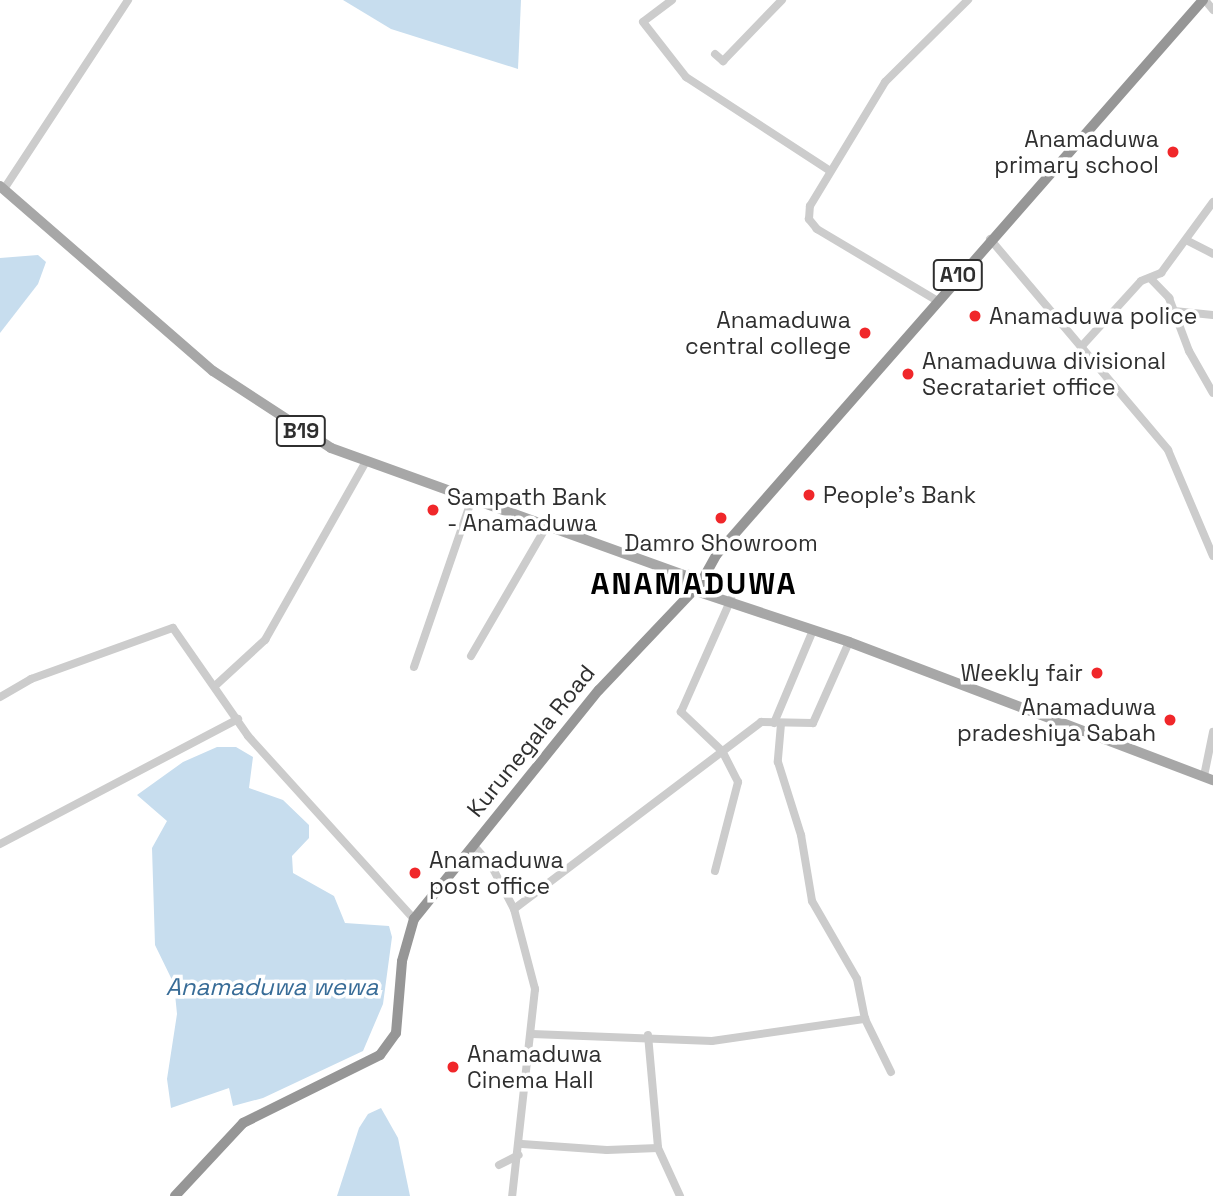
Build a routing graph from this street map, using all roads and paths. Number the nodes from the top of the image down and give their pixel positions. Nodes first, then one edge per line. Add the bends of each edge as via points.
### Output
1 (128, 0) edge
2 (672, 0) edge
3 (782, 0) edge
4 (968, 0) edge
5 (1204, 0) edge
6 (1213, 10) edge
7 (715, 54) dead end
8 (830, 171) junction
9 (2, 187) edge
10 (1213, 202) edge
11 (990, 239) junction
12 (1186, 240) junction
13 (1213, 254) edge
14 (1150, 278) junction
15 (936, 300) junction
16 (1174, 311) junction
17 (1213, 316) edge
18 (1080, 347) junction
19 (1213, 393) edge
20 (365, 463) junction
21 (471, 501) junction
22 (546, 527) junction
23 (1213, 556) edge
24 (691, 583) junction
25 (731, 599) junction
26 (813, 630) junction
27 (849, 642) junction
28 (471, 656) dead end
29 (414, 667) dead end
30 (216, 685) junction
31 (0, 697) edge
32 (238, 719) junction
33 (777, 723) junction
34 (1213, 732) edge
35 (722, 751) junction
36 (1208, 778) edge
37 (0, 844) edge
38 (473, 845) junction
39 (715, 871) dead end
40 (514, 909) junction
41 (414, 919) junction
42 (866, 1019) junction
43 (532, 1034) junction
44 (648, 1035) junction
45 (891, 1072) dead end
46 (522, 1144) junction
47 (658, 1148) junction
48 (519, 1155) junction
49 (499, 1165) dead end
50 (175, 1196) edge
51 (512, 1196) edge
52 (680, 1196) edge

1 - 9 street
2 - 8 street via 643,22 686,77
3 - 7 street via 723,61
4 - 8 street via 885,82
5 - 6 street
5 - 11 highway, A10
8 - 15 street via 810,206 809,219 817,229
9 - 20 main road, B19 via 213,371 284,421
10 - 12 street
11 - 15 highway, A10
11 - 18 street via 1059,314
12 - 13 street
12 - 14 street via 1161,273
14 - 16 street
14 - 18 street via 1125,295
15 - 24 highway, A10
16 - 17 street
16 - 19 street
18 - 23 street via 1168,450
20 - 21 main road, B19
20 - 30 street via 265,640
21 - 22 main road, B19
21 - 29 street
22 - 24 main road, B19
22 - 28 street
24 - 25 main road
24 - 38 highway, Kurunegala Road / A10
25 - 26 main road
25 - 35 street via 681,712
26 - 27 main road
26 - 33 street
27 - 33 street via 819,717 803,725
27 - 36 main road
30 - 31 street via 182,634 163,627 31,679
30 - 32 street
32 - 37 street
32 - 41 street
33 - 35 street via 761,722
33 - 42 street via 778,762 800,835 812,901 857,979
34 - 36 street
35 - 39 street via 738,782
35 - 40 street
38 - 40 street via 491,865
38 - 41 highway, Kurunegala Road / A10
40 - 43 street via 535,989
41 - 50 highway, Kurunegala Road / A10 via 402,961 396,1032 380,1055 243,1123
42 - 44 street via 712,1041
42 - 45 street
43 - 44 street
43 - 46 street
44 - 47 street
46 - 47 street
46 - 48 street
47 - 52 street
48 - 49 street
48 - 51 street

